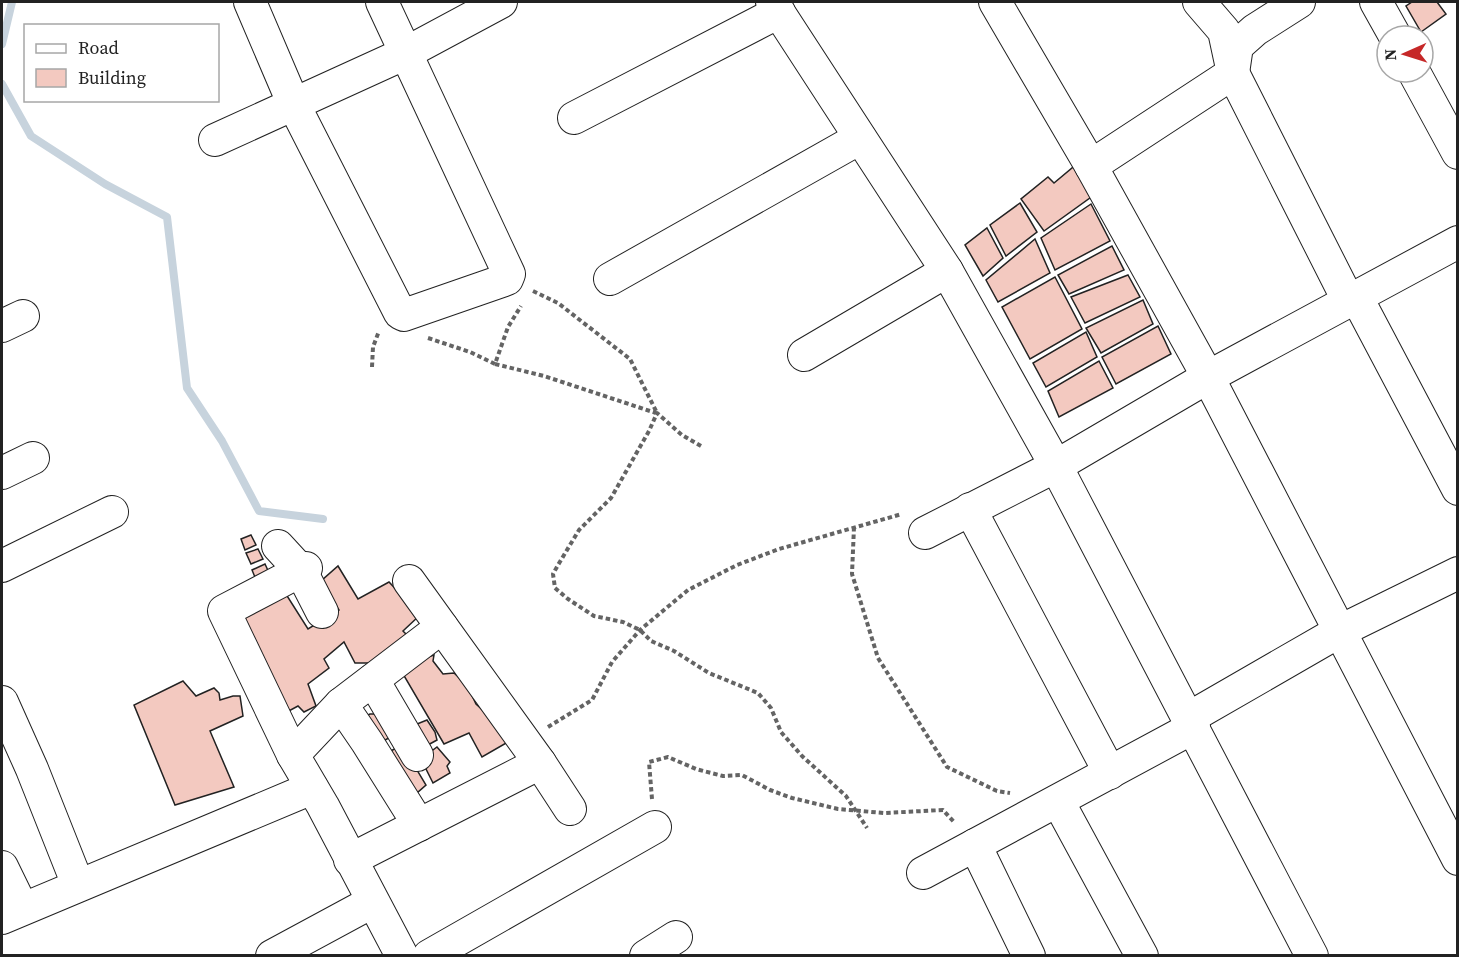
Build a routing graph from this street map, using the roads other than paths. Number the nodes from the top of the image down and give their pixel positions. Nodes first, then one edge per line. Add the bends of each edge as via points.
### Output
1 (250, 2) edge
2 (382, 2) edge
3 (501, 2) edge
4 (995, 2) edge
5 (1199, 2) edge
6 (1299, 2) edge
7 (1376, 2) edge
8 (775, 7) edge
9 (1388, 24) edge
10 (406, 53) junction
11 (1233, 73) junction
12 (1421, 84) edge
13 (294, 105) junction
14 (574, 118) dead end
15 (860, 138) junction
16 (215, 140) dead end
17 (1458, 153) edge
18 (1091, 166) junction
19 (1458, 242) edge
20 (947, 271) junction
21 (610, 279) dead end
22 (1353, 300) junction
23 (804, 355) dead end
24 (1208, 377) junction
25 (33, 458) dead end
26 (1056, 466) junction
27 (2, 473) edge
28 (1458, 489) edge
29 (970, 509) junction
30 (112, 512) dead end
31 (917, 523) road end
32 (278, 546) dead end
33 (2, 566) edge
34 (304, 570) junction
35 (1458, 573) edge
36 (409, 581) dead end
37 (322, 612) dead end
38 (442, 627) junction
39 (1340, 631) junction
40 (373, 680) junction
41 (2, 702) edge
42 (341, 704) junction
43 (1192, 723) junction
44 (532, 752) junction
45 (293, 754) junction
46 (417, 755) dead end
47 (1110, 773) junction
48 (312, 788) junction
49 (1058, 801) junction
50 (570, 809) dead end
51 (419, 825) junction
52 (655, 827) road end
53 (975, 845) junction
54 (1458, 859) edge
55 (350, 860) junction
56 (2, 867) edge
57 (923, 873) dead end
58 (78, 885) junction
59 (372, 902) junction
60 (12, 913) edge
61 (676, 937) dead end
62 (272, 956) edge
63 (402, 956) edge
64 (429, 956) edge
65 (646, 956) edge
66 (1029, 956) edge
67 (1142, 956) edge
68 (1312, 956) edge

1 - 13 street
2 - 10 street
3 - 10 street
4 - 18 street
5 - 11 street via 1224,31
6 - 11 street via 1237,46
7 - 9 street
8 - 14 street
8 - 15 street
10 - 13 street
10 - 13 street via 516,290 400,313
11 - 18 street
11 - 22 street
12 - 17 street
13 - 16 street
15 - 20 street
15 - 21 street
18 - 24 street
19 - 22 street
20 - 23 street
20 - 26 street
22 - 24 street
22 - 28 street
24 - 26 street
24 - 39 street
25 - 27 street
26 - 29 street
26 - 43 street
29 - 31 street
29 - 47 street
30 - 33 street
32 - 34 street
34 - 37 street
34 - 45 street via 224,611
35 - 39 street
36 - 38 street
38 - 40 street
38 - 44 street
39 - 43 street
39 - 54 street
40 - 42 street
40 - 46 street
41 - 58 street
42 - 45 street
42 - 51 street
43 - 47 street
43 - 68 street
44 - 50 street
44 - 51 street
45 - 48 street
47 - 49 street
48 - 55 street
48 - 58 street
49 - 53 street
49 - 67 street
51 - 55 street
52 - 64 street
53 - 57 street
53 - 66 street
55 - 59 street
56 - 60 street
58 - 60 street
59 - 62 street
59 - 63 street
61 - 65 street

